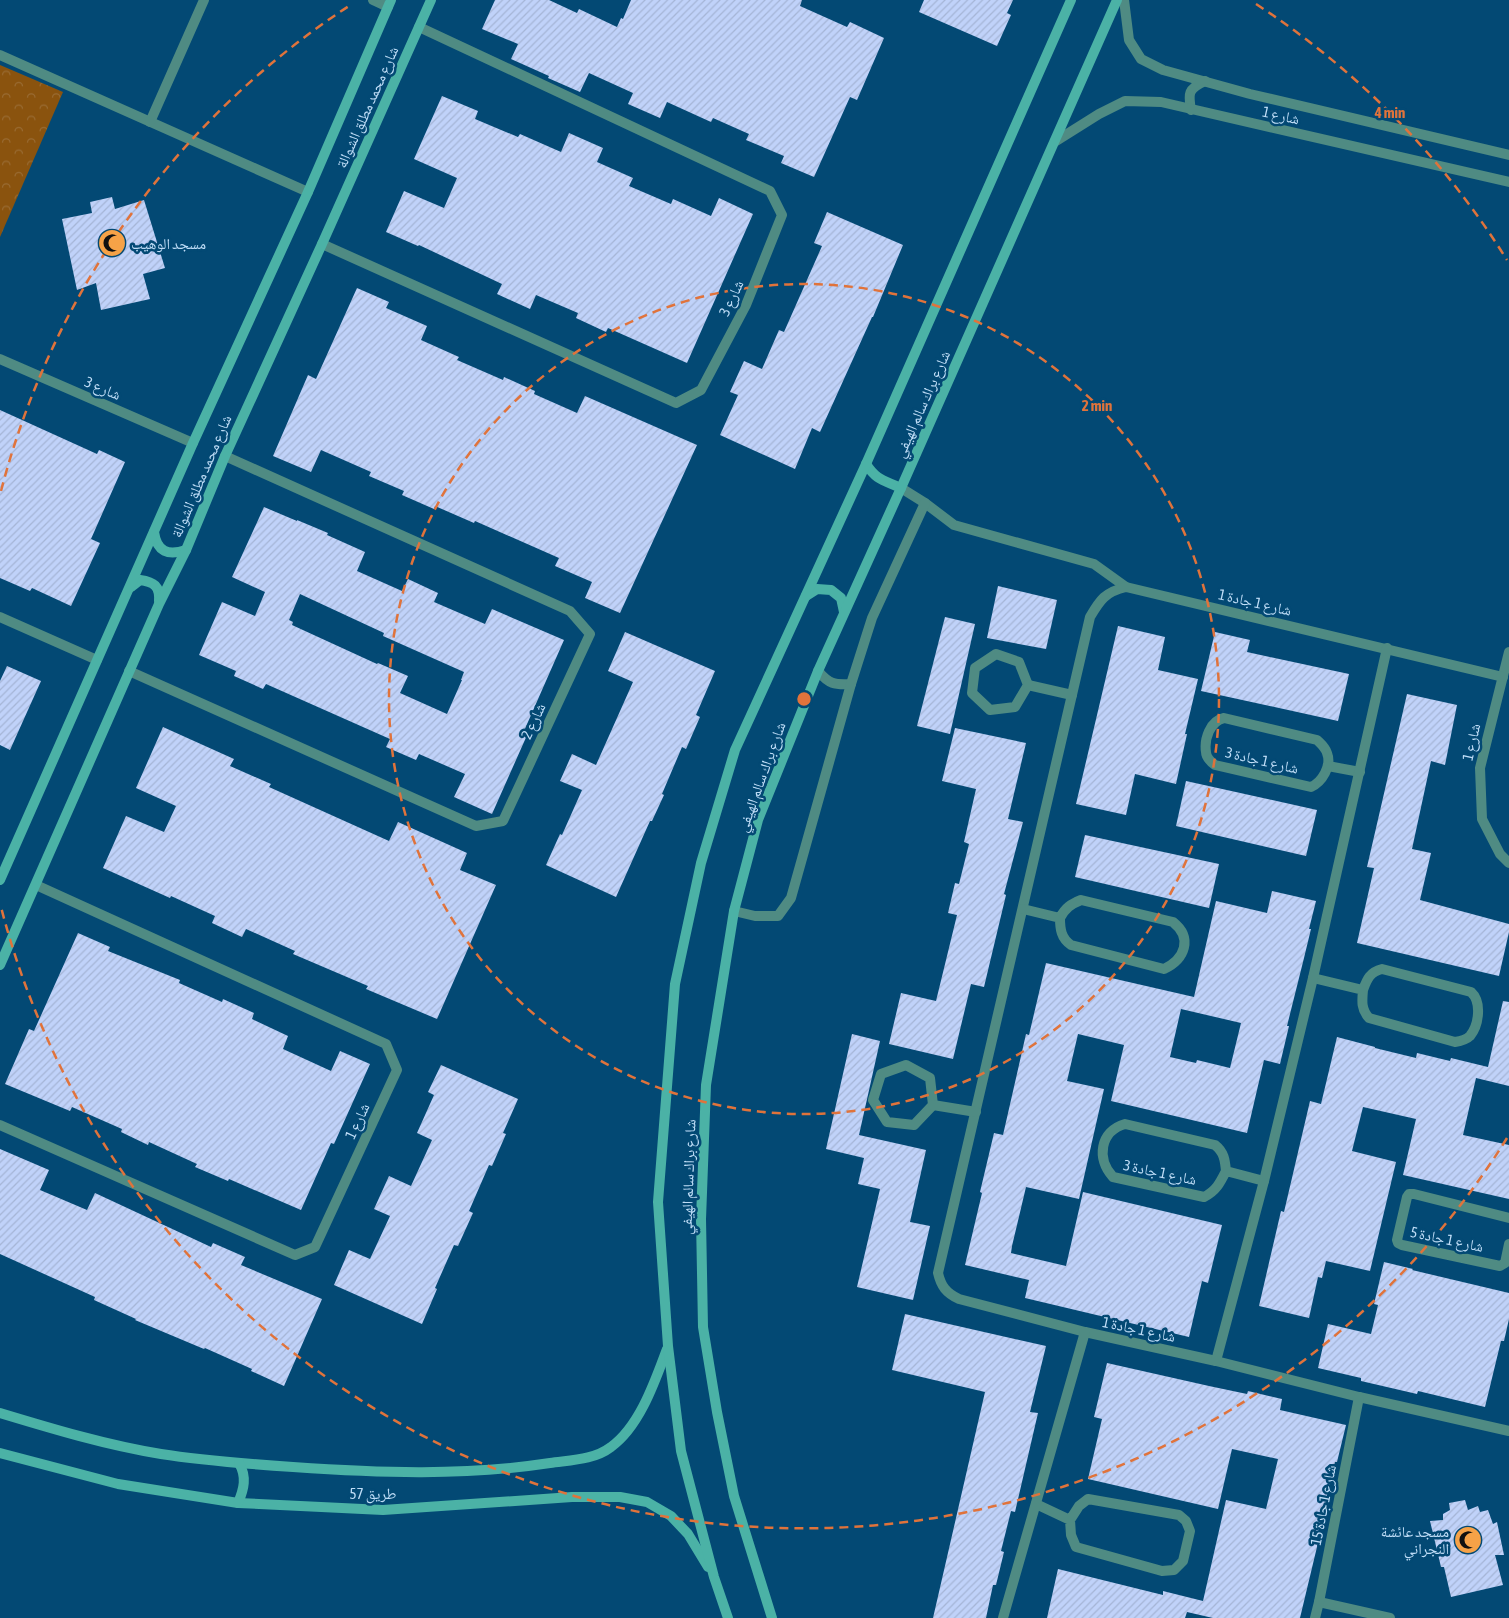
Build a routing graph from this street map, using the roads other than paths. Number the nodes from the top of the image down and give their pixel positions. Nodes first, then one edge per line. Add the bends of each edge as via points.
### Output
1 (204, 0) edge
2 (373, 0) edge
3 (430, 0) edge
4 (1071, 0) edge
5 (1117, 0) edge
6 (1124, 0) edge
7 (390, 4) edge
8 (419, 27) junction
9 (0, 55) edge
10 (1205, 81) junction
11 (1191, 110) junction
12 (150, 122) junction
13 (1056, 141) junction
14 (1509, 155) edge
15 (1509, 182) edge
16 (308, 192) junction
17 (322, 244) junction
18 (0, 359) edge
19 (193, 443) junction
20 (225, 456) junction
21 (866, 464) junction
22 (901, 488) junction
23 (925, 503) junction
24 (154, 532) junction
25 (186, 550) junction
26 (1126, 587) junction
27 (128, 591) junction
28 (806, 596) junction
29 (159, 604) junction
30 (844, 612) junction
31 (0, 617) edge
32 (1387, 648) junction
33 (1509, 652) edge
34 (97, 660) junction
35 (129, 671) junction
36 (818, 671) junction
37 (1503, 677) junction
38 (851, 684) junction
39 (1028, 686) junction
40 (1072, 695) junction
41 (1328, 766) junction
42 (1360, 772) junction
43 (1509, 863) edge
44 (1, 874) edge
45 (36, 885) junction
46 (1023, 908) junction
47 (734, 912) junction
48 (1060, 918) junction
49 (0, 965) edge
50 (1313, 978) junction
51 (1363, 990) junction
52 (933, 1105) junction
53 (976, 1112) junction
54 (0, 1125) edge
55 (1226, 1171) junction
56 (1264, 1181) junction
57 (1509, 1218) edge
58 (1509, 1244) edge
59 (1085, 1332) junction
60 (668, 1346) junction
61 (1216, 1361) junction
62 (1359, 1397) junction
63 (0, 1413) edge
64 (1509, 1432) edge
65 (0, 1453) edge
66 (239, 1463) junction
67 (238, 1503) junction
68 (1036, 1504) junction
69 (1070, 1520) junction
70 (714, 1577) junction
71 (1319, 1602) junction
72 (728, 1618) edge
73 (772, 1618) edge
74 (1003, 1618) edge
75 (1315, 1618) edge
76 (1390, 1618) edge

1 - 12 street
2 - 7 street
3 - 8 street, شارع محمد مطلق الشوالة
4 - 21 street, شارع براك سالم الهيفي
5 - 13 street, شارع براك سالم الهيفي
6 - 10 street, شارع 1 via 1129,40 1141,59 1163,70
7 - 16 street, شارع محمد مطلق الشوالة
8 - 17 street, شارع محمد مطلق الشوالة
8 - 17 street, شارع 3 via 770,191 782,214 746,305 701,390 676,403
9 - 12 street
10 - 11 street via 1193,86 1188,95
10 - 14 street, شارع 1
11 - 13 street, شارع 1 via 1161,102 1125,101
11 - 15 street, شارع 1
12 - 16 street
13 - 22 street, شارع براك سالم الهيفي
16 - 19 street, شارع محمد مطلق الشوالة
17 - 20 street, شارع محمد مطلق الشوالة
18 - 19 street, شارع 3
19 - 24 street, شارع محمد مطلق الشوالة
20 - 25 street, شارع محمد مطلق الشوالة
20 - 35 street, شارع 2 via 570,611 590,634 503,821 476,826
21 - 22 street via 872,474
21 - 28 street, شارع براك سالم الهيفي
22 - 23 street
22 - 30 street, شارع براك سالم الهيفي
23 - 26 street via 954,525 1094,564
23 - 38 street via 872,618
24 - 25 street via 157,544 164,551
24 - 27 street, شارع محمد مطلق الشوالة
25 - 29 street, شارع محمد مطلق الشوالة
26 - 32 street, شارع 1 جادة 1
26 - 40 street, شارع 1 جادة 1 via 1104,596 1090,618
27 - 29 street via 140,580 150,582 159,589
27 - 34 street, شارع محمد مطلق الشوالة
28 - 30 street via 817,589 831,590 840,598
28 - 60 street, شارع براك سالم الهيفي via 736,750 701,863 675,984 658,1202
29 - 35 street, شارع محمد مطلق الشوالة
30 - 36 street, شارع براك سالم الهيفي
31 - 34 street
32 - 37 street, شارع 1 جادة 1
32 - 42 street
33 - 37 street, شارع 1
34 - 44 street, شارع محمد مطلق الشوالة
35 - 45 street, شارع محمد مطلق الشوالة
36 - 38 street via 828,682
36 - 47 street, شارع براك سالم الهيفي via 758,820
37 - 43 street, شارع 1 via 1480,768 1482,819 1500,854
38 - 47 street via 791,898 778,916
39 - 39 street via 1020,662 996,654 975,668 972,693 990,710 1015,707
39 - 40 street
40 - 46 street, شارع 1 جادة 1
41 - 41 street, شارع 1 جادة 3 via 1328,754 1317,740 1233,720 1217,720 1211,725 1207,738 1205,753 1215,765 1311,787 1318,784
41 - 42 street
42 - 50 street
45 - 49 street, شارع محمد مطلق الشوالة
45 - 54 street, شارع 1 via 386,1044 397,1070 315,1247 295,1255
46 - 48 street
46 - 53 street, شارع 1 جادة 1
47 - 73 street, شارع براك سالم الهيفي via 706,1085 700,1219 703,1327 734,1496
48 - 48 street via 1064,909 1081,900 1173,922 1184,935 1181,957 1164,969 1071,945 1064,940
50 - 51 street
50 - 56 street
51 - 51 street via 1368,977 1375,970 1382,969 1471,992 1479,1004 1477,1018 1471,1035 1456,1042 1369,1018 1362,1004
52 - 52 street via 930,1078 906,1064 881,1074 873,1100 888,1122 914,1125
52 - 53 street
53 - 59 street, شارع 1 جادة 1 via 938,1273 940,1282 950,1295 958,1299
55 - 55 street, شارع 1 جادة 3 via 1222,1150 1215,1145 1125,1124 1108,1132 1103,1146 1102,1160 1113,1177 1204,1197 1213,1193
55 - 56 street
56 - 61 street
57 - 58 street, شارع 1 جادة 5 via 1409,1194 1397,1240 1402,1245 1500,1266 1505,1263
59 - 61 street, شارع 1 جادة 1
59 - 68 street
60 - 66 street, طريق 57 via 650,1394 629,1429 611,1447 586,1458 514,1468 438,1472
60 - 70 street, شارع براك سالم الهيفي via 681,1451
61 - 62 street, شارع 1 جادة 1
62 - 64 street, شارع 1 جادة 1
62 - 71 street, شارع 1 جادة 15
63 - 66 street, طريق 57 via 100,1442 162,1454
65 - 67 street, طريق 57 via 118,1484
66 - 67 street via 244,1470 245,1481
67 - 70 street, طريق 57 via 383,1510 572,1497 620,1497 647,1502 671,1516 688,1534
68 - 69 street
68 - 74 street
69 - 69 street via 1088,1499 1179,1515 1186,1521 1190,1532 1183,1561 1174,1570 1162,1571 1076,1547
70 - 72 street, شارع براك سالم الهيفي
71 - 75 street, شارع 1 جادة 15
71 - 76 street

